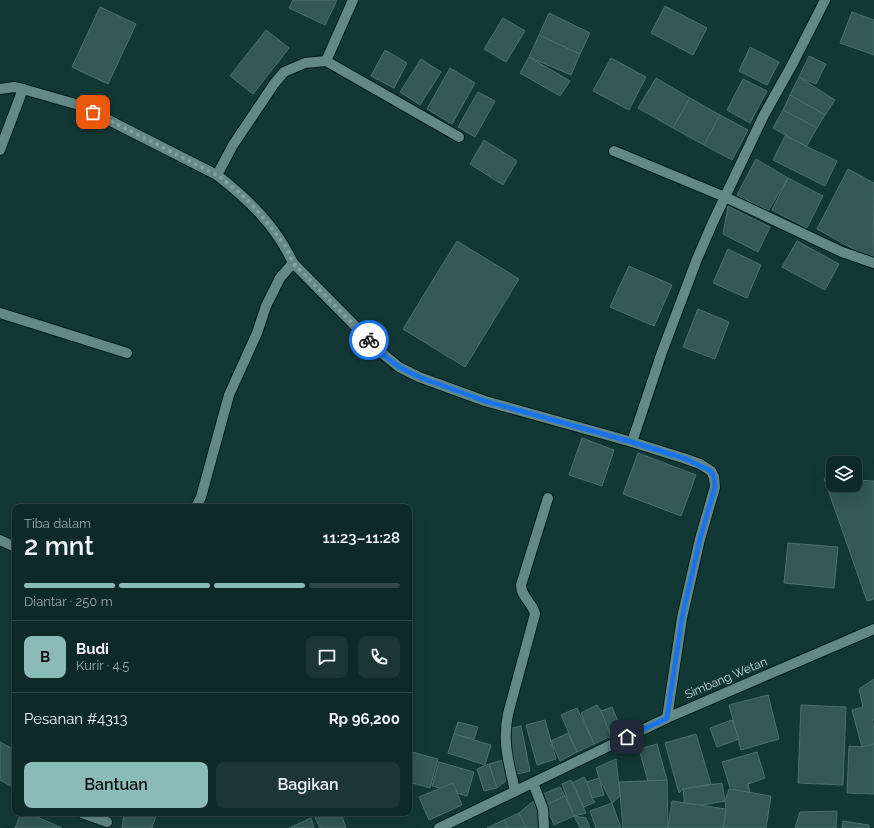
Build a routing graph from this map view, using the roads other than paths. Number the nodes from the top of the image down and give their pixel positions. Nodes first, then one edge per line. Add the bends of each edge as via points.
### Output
1 (353, 0) edge
2 (825, 0) edge
3 (326, 61) junction
4 (0, 89) edge
5 (23, 89) junction
6 (459, 137) dead end
7 (0, 150) edge
8 (614, 151) dead end
9 (217, 175) junction
10 (724, 197) junction
11 (293, 263) junction
12 (874, 263) edge
13 (0, 312) edge
14 (127, 352) dead end
15 (632, 442) junction
16 (548, 498) dead end
17 (198, 504) edge
18 (0, 540) edge
19 (12, 546) edge
20 (874, 628) edge
21 (667, 718) junction
22 (533, 782) junction
23 (515, 791) junction
24 (91, 816) edge
25 (107, 821) edge
26 (439, 828) edge
27 (544, 828) edge

1 - 3 street
2 - 10 street
3 - 6 street
3 - 9 street via 305,63 284,72 233,145
4 - 5 street
5 - 7 street
5 - 9 street via 79,105
8 - 10 street
9 - 11 street via 256,209 285,245
10 - 12 street via 836,249
10 - 15 street via 697,259 662,352
11 - 15 street via 382,354 399,367 485,401
11 - 17 street via 280,278 266,306 257,333 229,395
13 - 14 street
15 - 21 street via 700,464 711,471 714,477 715,487 682,618
16 - 23 street via 520,585 535,614 505,729 505,746
18 - 19 street
20 - 21 street, Simbang Wetan
21 - 22 street, Simbang Wetan
22 - 23 street, Simbang Wetan
22 - 27 street via 543,808
23 - 26 street, Simbang Wetan
24 - 25 street

